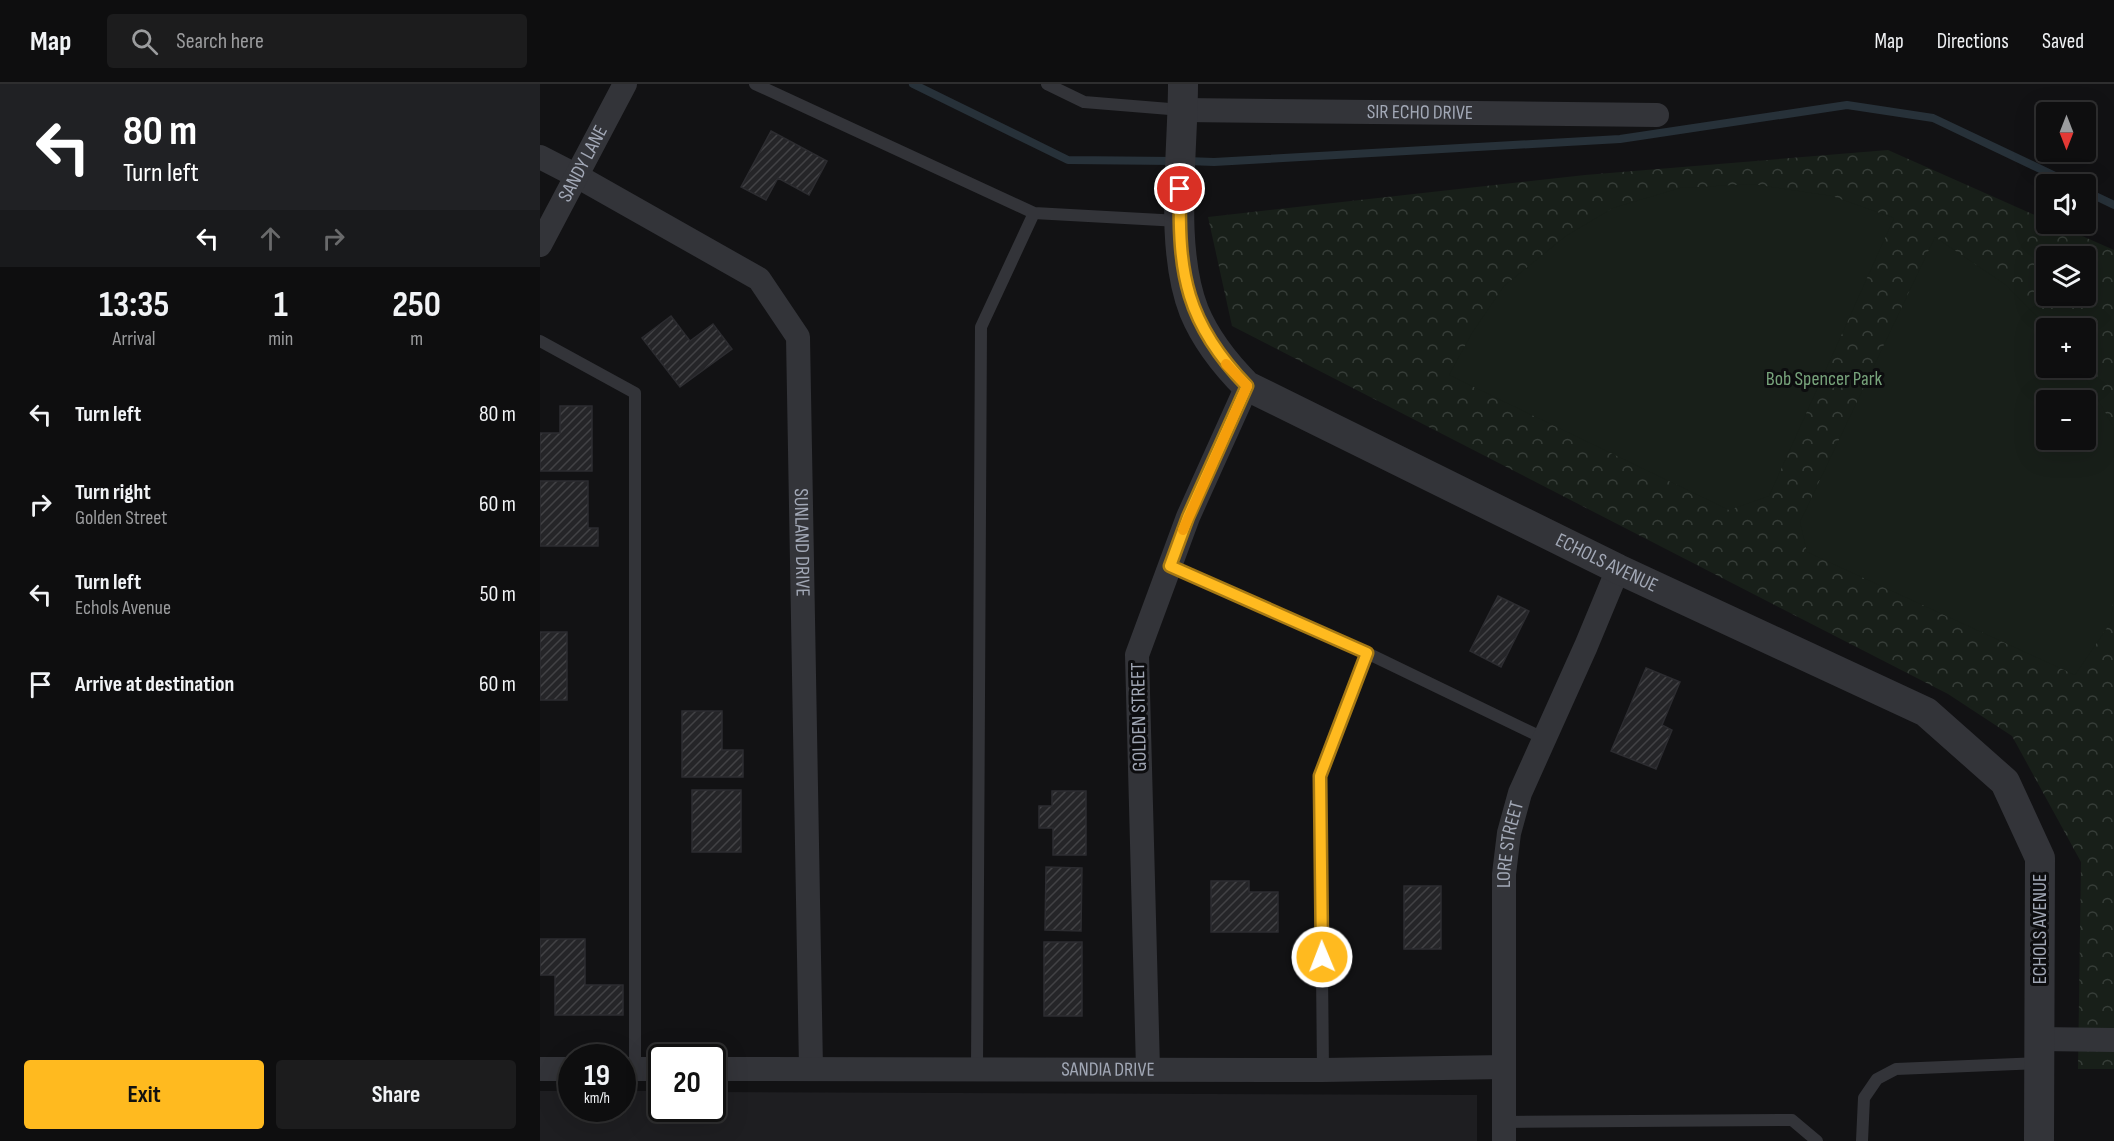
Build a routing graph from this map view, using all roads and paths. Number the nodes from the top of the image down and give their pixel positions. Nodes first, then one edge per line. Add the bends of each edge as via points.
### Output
1 (625, 84) edge
2 (755, 84) edge
3 (1047, 84) edge
4 (1183, 97) edge
5 (1657, 115) dead end
6 (540, 157) edge
7 (577, 176) junction
8 (1034, 213) junction
9 (1180, 215) junction
10 (540, 245) edge
11 (540, 341) edge
12 (1247, 386) junction
13 (1170, 566) junction
14 (1618, 569) junction
15 (1367, 653) junction
16 (1543, 738) junction
17 (2114, 1040) edge
18 (629, 1044) edge
19 (2039, 1051) junction
20 (1504, 1068) junction
21 (540, 1069) edge
22 (558, 1069) edge
23 (726, 1069) edge
24 (811, 1069) junction
25 (977, 1069) junction
26 (1148, 1069) junction
27 (1323, 1070) junction
28 (1504, 1132) edge
29 (1817, 1141) edge
30 (1862, 1141) edge
31 (2039, 1141) edge

1 - 7 street, SANDY LANE
2 - 8 lane
3 - 4 lane via 1084,102
4 - 5 street, SIR ECHO DRIVE
4 - 9 street, ECHOLS AVENUE
6 - 7 street, SUNLAND DRIVE
7 - 10 street, SANDY LANE
7 - 24 street, SUNLAND DRIVE via 759,279 798,336
8 - 9 lane
8 - 25 lane via 981,327
9 - 12 street, ECHOLS AVENUE via 1180,250 1194,311 1210,342
11 - 18 lane via 635,393
12 - 13 street, GOLDEN STREET
12 - 14 street, ECHOLS AVENUE
13 - 15 lane
13 - 26 street, GOLDEN STREET via 1137,655
14 - 16 street, LORE STREET
14 - 19 street, ECHOLS AVENUE via 1926,712 2005,782 2040,858
15 - 16 lane
15 - 27 lane via 1320,776
16 - 20 street, LORE STREET via 1520,793 1509,833 1504,874
17 - 19 street
19 - 30 lane via 1896,1069 1877,1079 1864,1098
19 - 31 street, ECHOLS AVENUE
20 - 27 street, SANDIA DRIVE
20 - 28 street, LORE STREET
21 - 22 street
23 - 24 street, SANDIA DRIVE
24 - 25 street, SANDIA DRIVE
25 - 26 street, SANDIA DRIVE
26 - 27 street, SANDIA DRIVE
28 - 29 lane via 1792,1120

